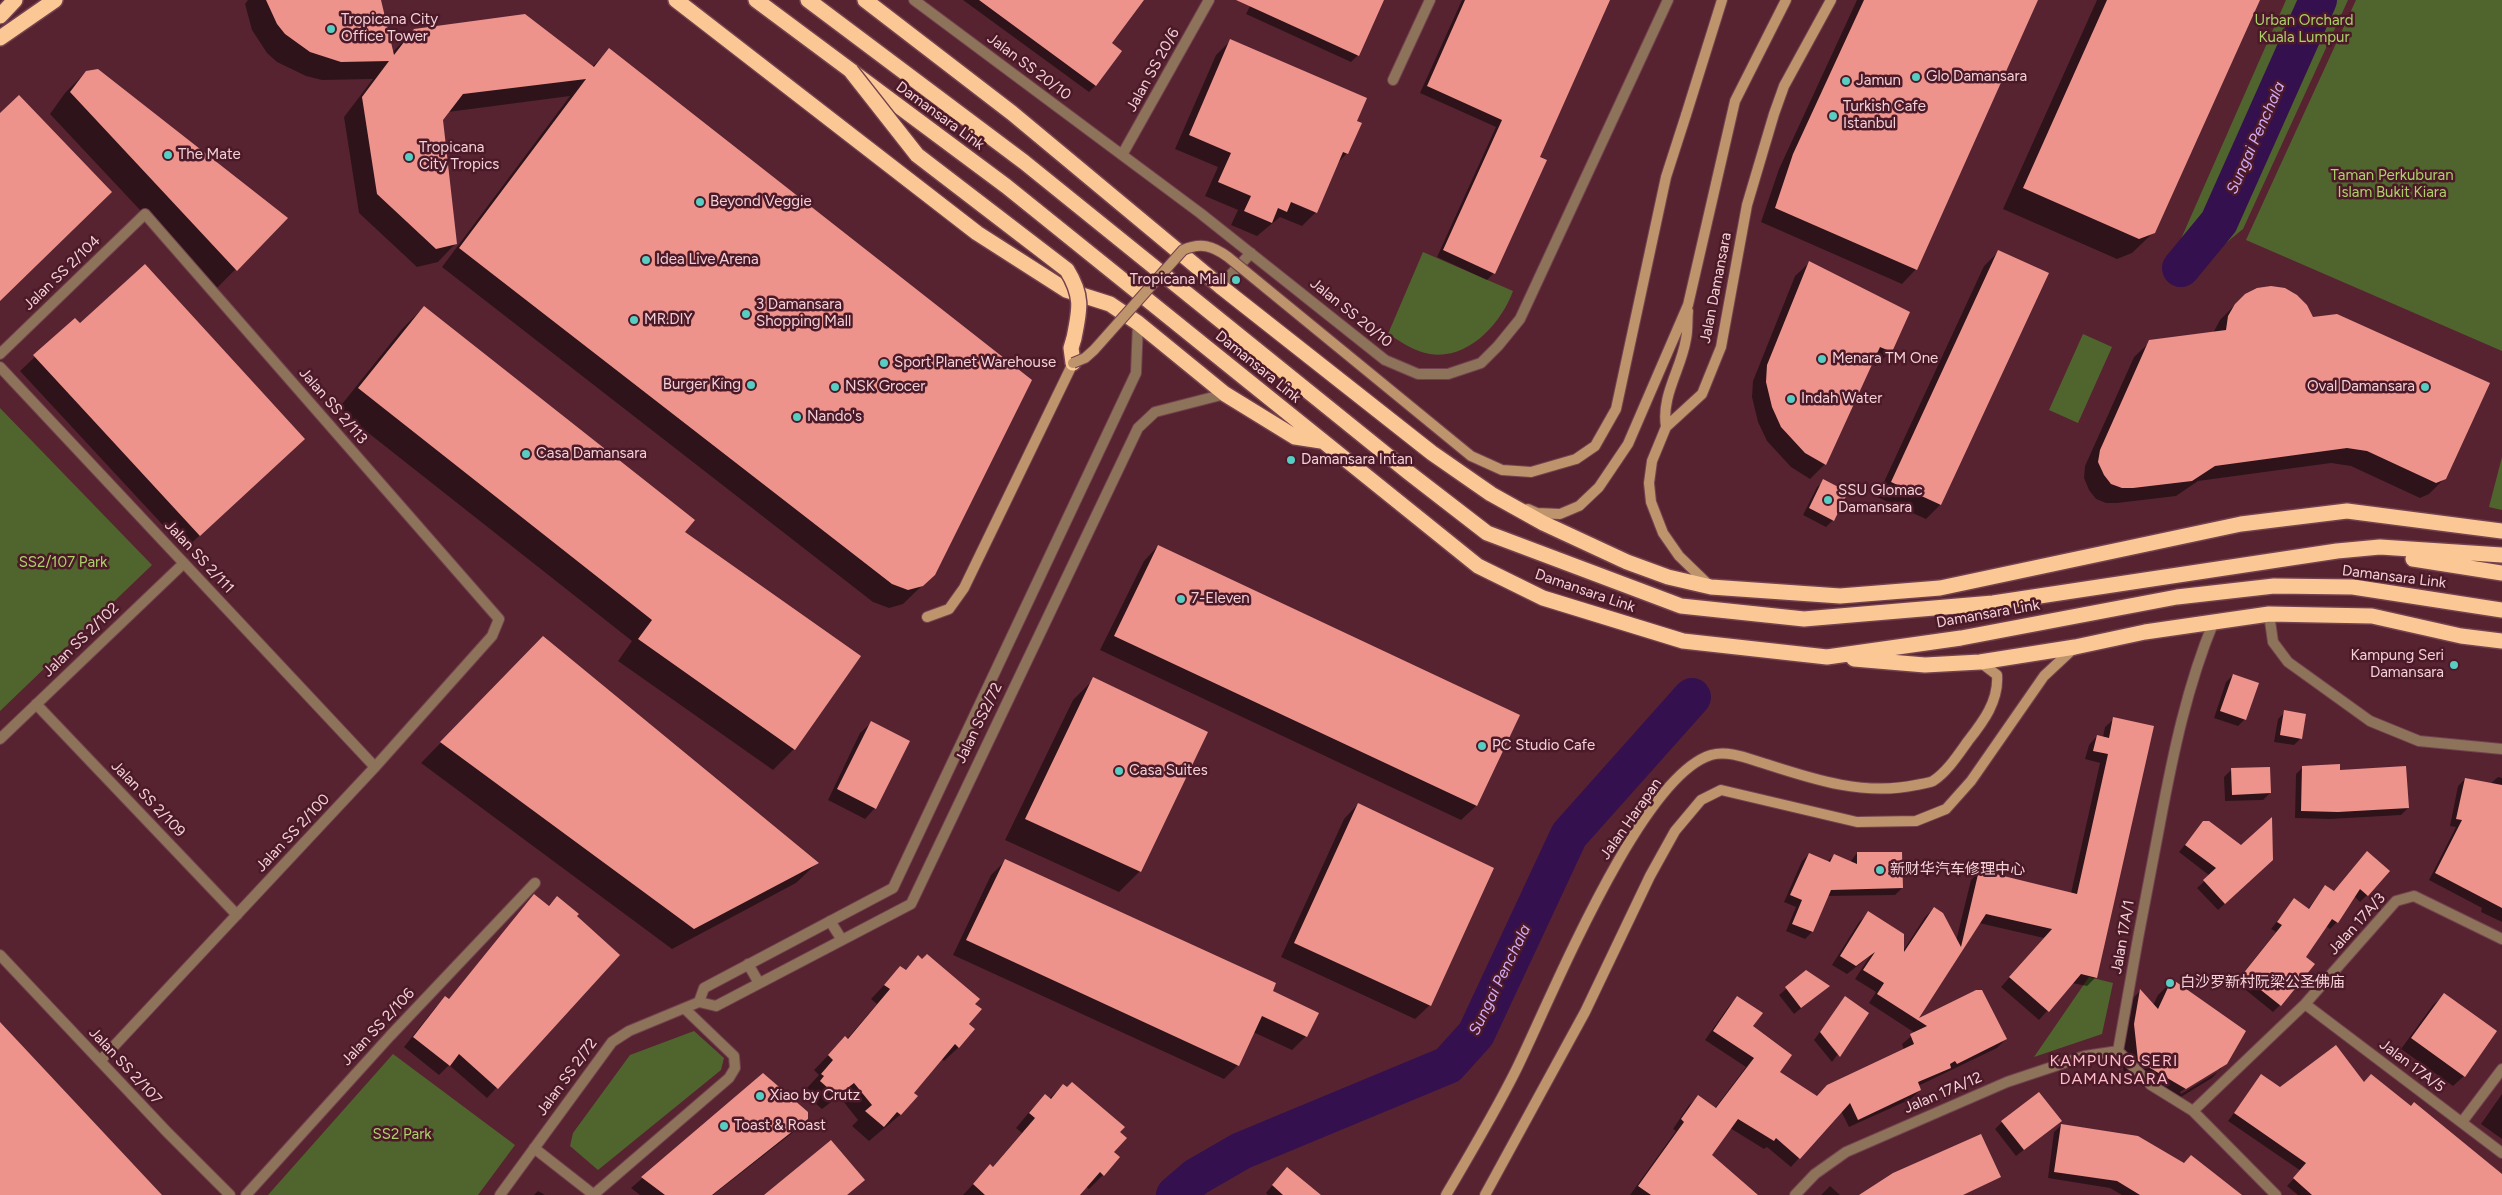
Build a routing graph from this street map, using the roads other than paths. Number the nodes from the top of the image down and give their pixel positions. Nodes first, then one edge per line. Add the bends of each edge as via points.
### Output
1 (15, 0) edge
2 (55, 0) edge
3 (676, 0) edge
4 (756, 0) edge
5 (808, 0) edge
6 (865, 0) edge
7 (914, 0) edge
8 (1209, 0) edge
9 (1430, 0) edge
10 (1668, 0) edge
11 (1722, 0) edge
12 (1786, 0) edge
13 (1831, 0) edge
14 (0, 16) edge
15 (0, 38) edge
16 (851, 71) junction
17 (1394, 80) dead end
18 (1122, 155) junction
19 (146, 214) joint
20 (1251, 253) junction
21 (1220, 286) junction
22 (1688, 305) junction
23 (1138, 323) junction
24 (0, 354) edge
25 (1073, 362) junction
26 (0, 367) edge
27 (1225, 394) junction
28 (1666, 427) junction
29 (1322, 441) junction
30 (1491, 494) junction
31 (2502, 531) edge
32 (2336, 551) junction
33 (2502, 555) edge
34 (184, 563) junction
35 (2502, 573) edge
36 (1711, 587) junction
37 (2502, 610) edge
38 (2269, 614) junction
39 (927, 617) dead end
40 (498, 619) joint
41 (2214, 621) junction
42 (2502, 642) edge
43 (2075, 647) junction
44 (1827, 657) junction
45 (1980, 662) junction
46 (36, 704) junction
47 (0, 739) edge
48 (2502, 749) edge
49 (375, 767) junction
50 (535, 883) dead end
51 (237, 915) junction
52 (830, 921) junction
53 (2502, 938) edge
54 (842, 940) junction
55 (0, 955) edge
56 (748, 964) junction
57 (759, 983) junction
58 (699, 1002) junction
59 (2305, 1004) junction
60 (685, 1009) junction
61 (2118, 1051) junction
62 (100, 1061) junction
63 (2502, 1069) edge
64 (2193, 1111) junction
65 (2462, 1122) junction
66 (534, 1148) junction
67 (2502, 1152) edge
68 (2270, 1193) edge
69 (230, 1195) edge
70 (246, 1195) edge
71 (500, 1195) edge
72 (594, 1195) edge
73 (1446, 1195) edge
74 (1484, 1195) edge
75 (1795, 1195) edge

1 - 14 highway
2 - 15 highway
3 - 23 highway via 977,232 1066,290 1110,304
4 - 16 highway, Damansara Link
5 - 32 highway, Damansara Link via 1024,162 1487,533 1681,606 1804,619 1993,604
6 - 21 highway via 1019,118
7 - 18 street, Jalan SS 20/10
8 - 18 street, Jalan SS 20/6
9 - 17 street
10 - 20 street, Jalan SS 20/10 via 1520,318 1480,363 1448,374 1418,374 1385,360
11 - 25 main road, bridge via 1666,177 1616,409 1595,446 1576,459 1531,472 1502,470 1471,456 1228,257 1206,245 1183,250 1094,350
12 - 22 main road, Jalan Damansara via 1735,101
13 - 28 main road, Jalan Damansara via 1784,86 1774,114 1747,205 1721,347 1702,394
16 - 25 highway, bridge via 917,155 1067,270 1076,286 1080,308 1071,348
16 - 29 highway, Damansara Link, bridge via 1006,186
18 - 20 street, Jalan SS 20/10
19 - 24 street, Jalan SS 2/104
19 - 40 street, Jalan SS 2/113
20 - 21 street
21 - 30 highway via 1394,424
22 - 28 main road via 1687,338 1665,405
22 - 30 main road, Jalan Damansara via 1628,444 1600,487 1579,506 1560,514 1538,513
23 - 27 highway
23 - 52 street, Jalan SS2/72 via 1136,373 893,888
25 - 39 main road via 964,588 949,609
26 - 34 street, Jalan SS 2/111
27 - 29 highway via 1295,437
27 - 54 street, Jalan SS2/72 via 1155,412 1138,428 911,904
28 - 36 main road, Jalan Damansara via 1652,462 1651,502 1663,533 1673,548
29 - 44 highway, Damansara Link via 1478,566 1543,598 1683,641
30 - 36 highway via 1543,523 1627,562 1668,577
31 - 36 highway via 2347,511 2241,524 1940,588 1840,596
32 - 33 highway, Damansara Link via 2380,547
32 - 35 highway
34 - 46 street, Jalan SS 2/102
34 - 49 street, Jalan SS 2/111
37 - 44 highway, Damansara Link via 2352,586 2274,586 2178,597 1961,638
38 - 41 highway
38 - 42 highway via 2372,616
38 - 48 street via 2273,642 2288,662 2370,721 2419,741
40 - 49 street, Jalan SS 2/100 via 492,636
41 - 43 highway
41 - 61 street, Jalan 17A/1 via 2202,648 2179,724
43 - 45 highway
43 - 74 main road via 2044,676 1971,781 1946,809 1916,821 1857,822 1721,790 1701,800 1675,831 1650,876 1585,1012
44 - 45 highway via 1925,666
45 - 73 main road, Jalan Harapan via 1998,676 1998,691 1983,722 1954,760 1932,781 1904,788 1868,789 1824,783 1742,756 1725,754 1711,755 1692,765 1637,832 1583,924 1504,1093
46 - 47 street, Jalan SS 2/102
46 - 51 street, Jalan SS 2/109
49 - 51 street, Jalan SS 2/100
50 - 70 street, Jalan SS 2/106
51 - 62 street, Jalan SS 2/100
52 - 54 street
52 - 56 street, Jalan SS2/72
53 - 59 street, Jalan 17A/3 via 2414,896 2396,901
54 - 57 street, Jalan SS2/72
55 - 62 street, Jalan SS 2/107
56 - 57 street
56 - 58 street, Jalan SS2/72 via 704,988
57 - 58 street, Jalan SS2/72 via 716,1006
58 - 60 street, Jalan SS2/72
59 - 64 street, Jalan 17A/3
59 - 65 street, Jalan 17A/5
60 - 66 street, Jalan SS 2/72 via 629,1031 612,1042
60 - 72 street via 734,1056 735,1068 729,1078
61 - 64 street via 2150,1085
61 - 75 street, Jalan 17A/12 via 2085,1056 2007,1082 1846,1152 1815,1174
62 - 69 street, Jalan SS 2/107
63 - 65 street
64 - 68 street
65 - 67 street, Jalan 17A/5
66 - 71 street, Jalan SS 2/72
66 - 72 street

